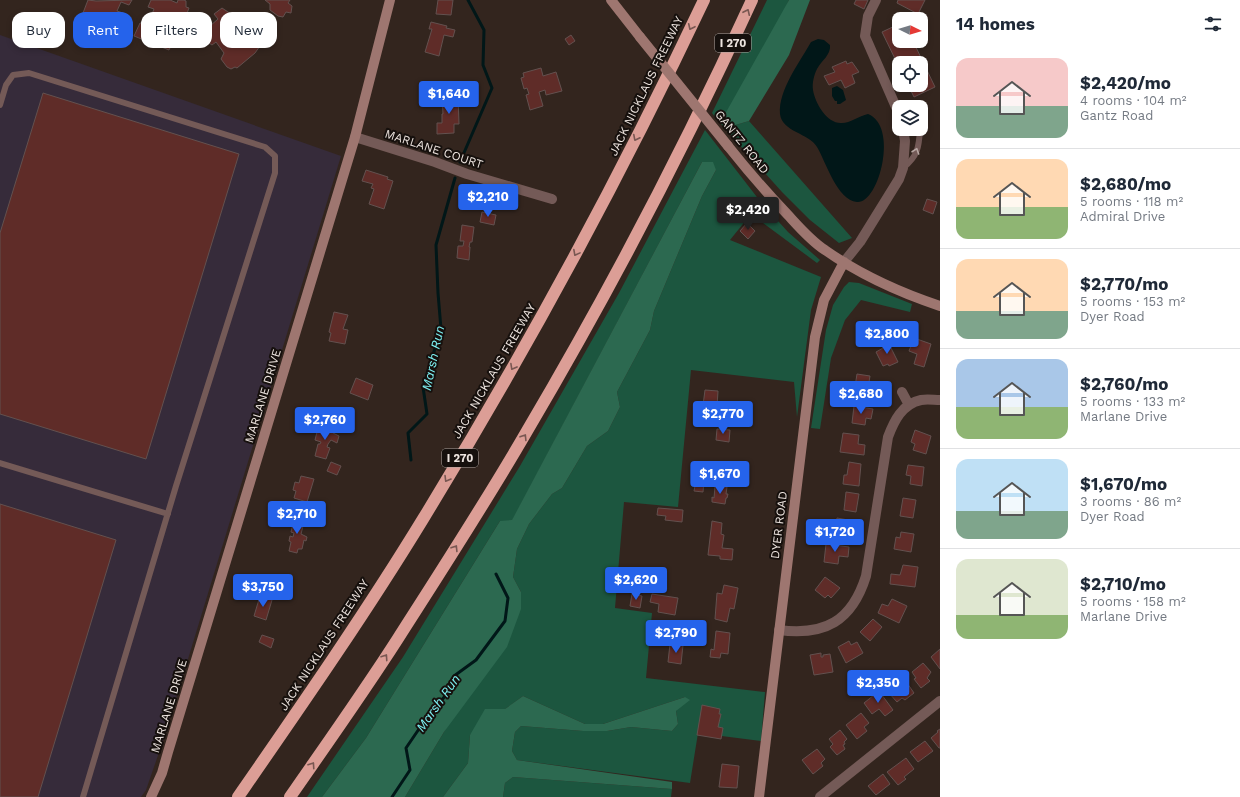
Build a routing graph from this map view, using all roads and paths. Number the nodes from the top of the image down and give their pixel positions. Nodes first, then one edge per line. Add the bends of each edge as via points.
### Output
1 (390, 0) edge
2 (611, 0) edge
3 (704, 0) edge
4 (752, 0) edge
5 (876, 0) edge
6 (893, 100) edge
7 (0, 105) edge
8 (355, 136) junction
9 (904, 136) edge
10 (919, 136) edge
11 (903, 168) junction
12 (552, 199) dead end
13 (844, 262) junction
14 (940, 306) edge
15 (902, 392) dead end
16 (940, 400) edge
17 (909, 405) junction
18 (0, 463) edge
19 (168, 514) junction
20 (779, 630) junction
21 (940, 701) edge
22 (83, 797) edge
23 (151, 797) edge
24 (238, 797) edge
25 (290, 797) edge
26 (759, 797) edge
27 (820, 797) edge

1 - 8 street, MARLANE DRIVE
2 - 13 street, GANTZ ROAD, bridge via 770,196 812,240
3 -> 24 highway, JACK NICKLAUS FREEWAY / I 270 via 606,199 490,409 362,614
25 -> 4 highway, I 270 via 396,642 527,432 642,224 713,85
5 - 6 street via 868,16 865,36
7 - 19 lane via 6,85 14,75 29,73 265,146 275,156 275,173
8 - 12 street, MARLANE COURT
8 - 23 street, MARLANE DRIVE via 171,745
9 - 11 street
11 -> 10 lane via 918,151
11 - 13 street via 899,179 860,242
13 - 14 street, GANTZ ROAD
13 - 20 street, DYER ROAD via 824,300 815,337
15 - 17 street
16 - 17 street via 921,400
17 - 20 street via 899,414 888,437 866,576 853,607 826,627 798,632
18 - 19 lane
19 - 22 lane
20 - 26 street, DYER ROAD
21 - 27 street

